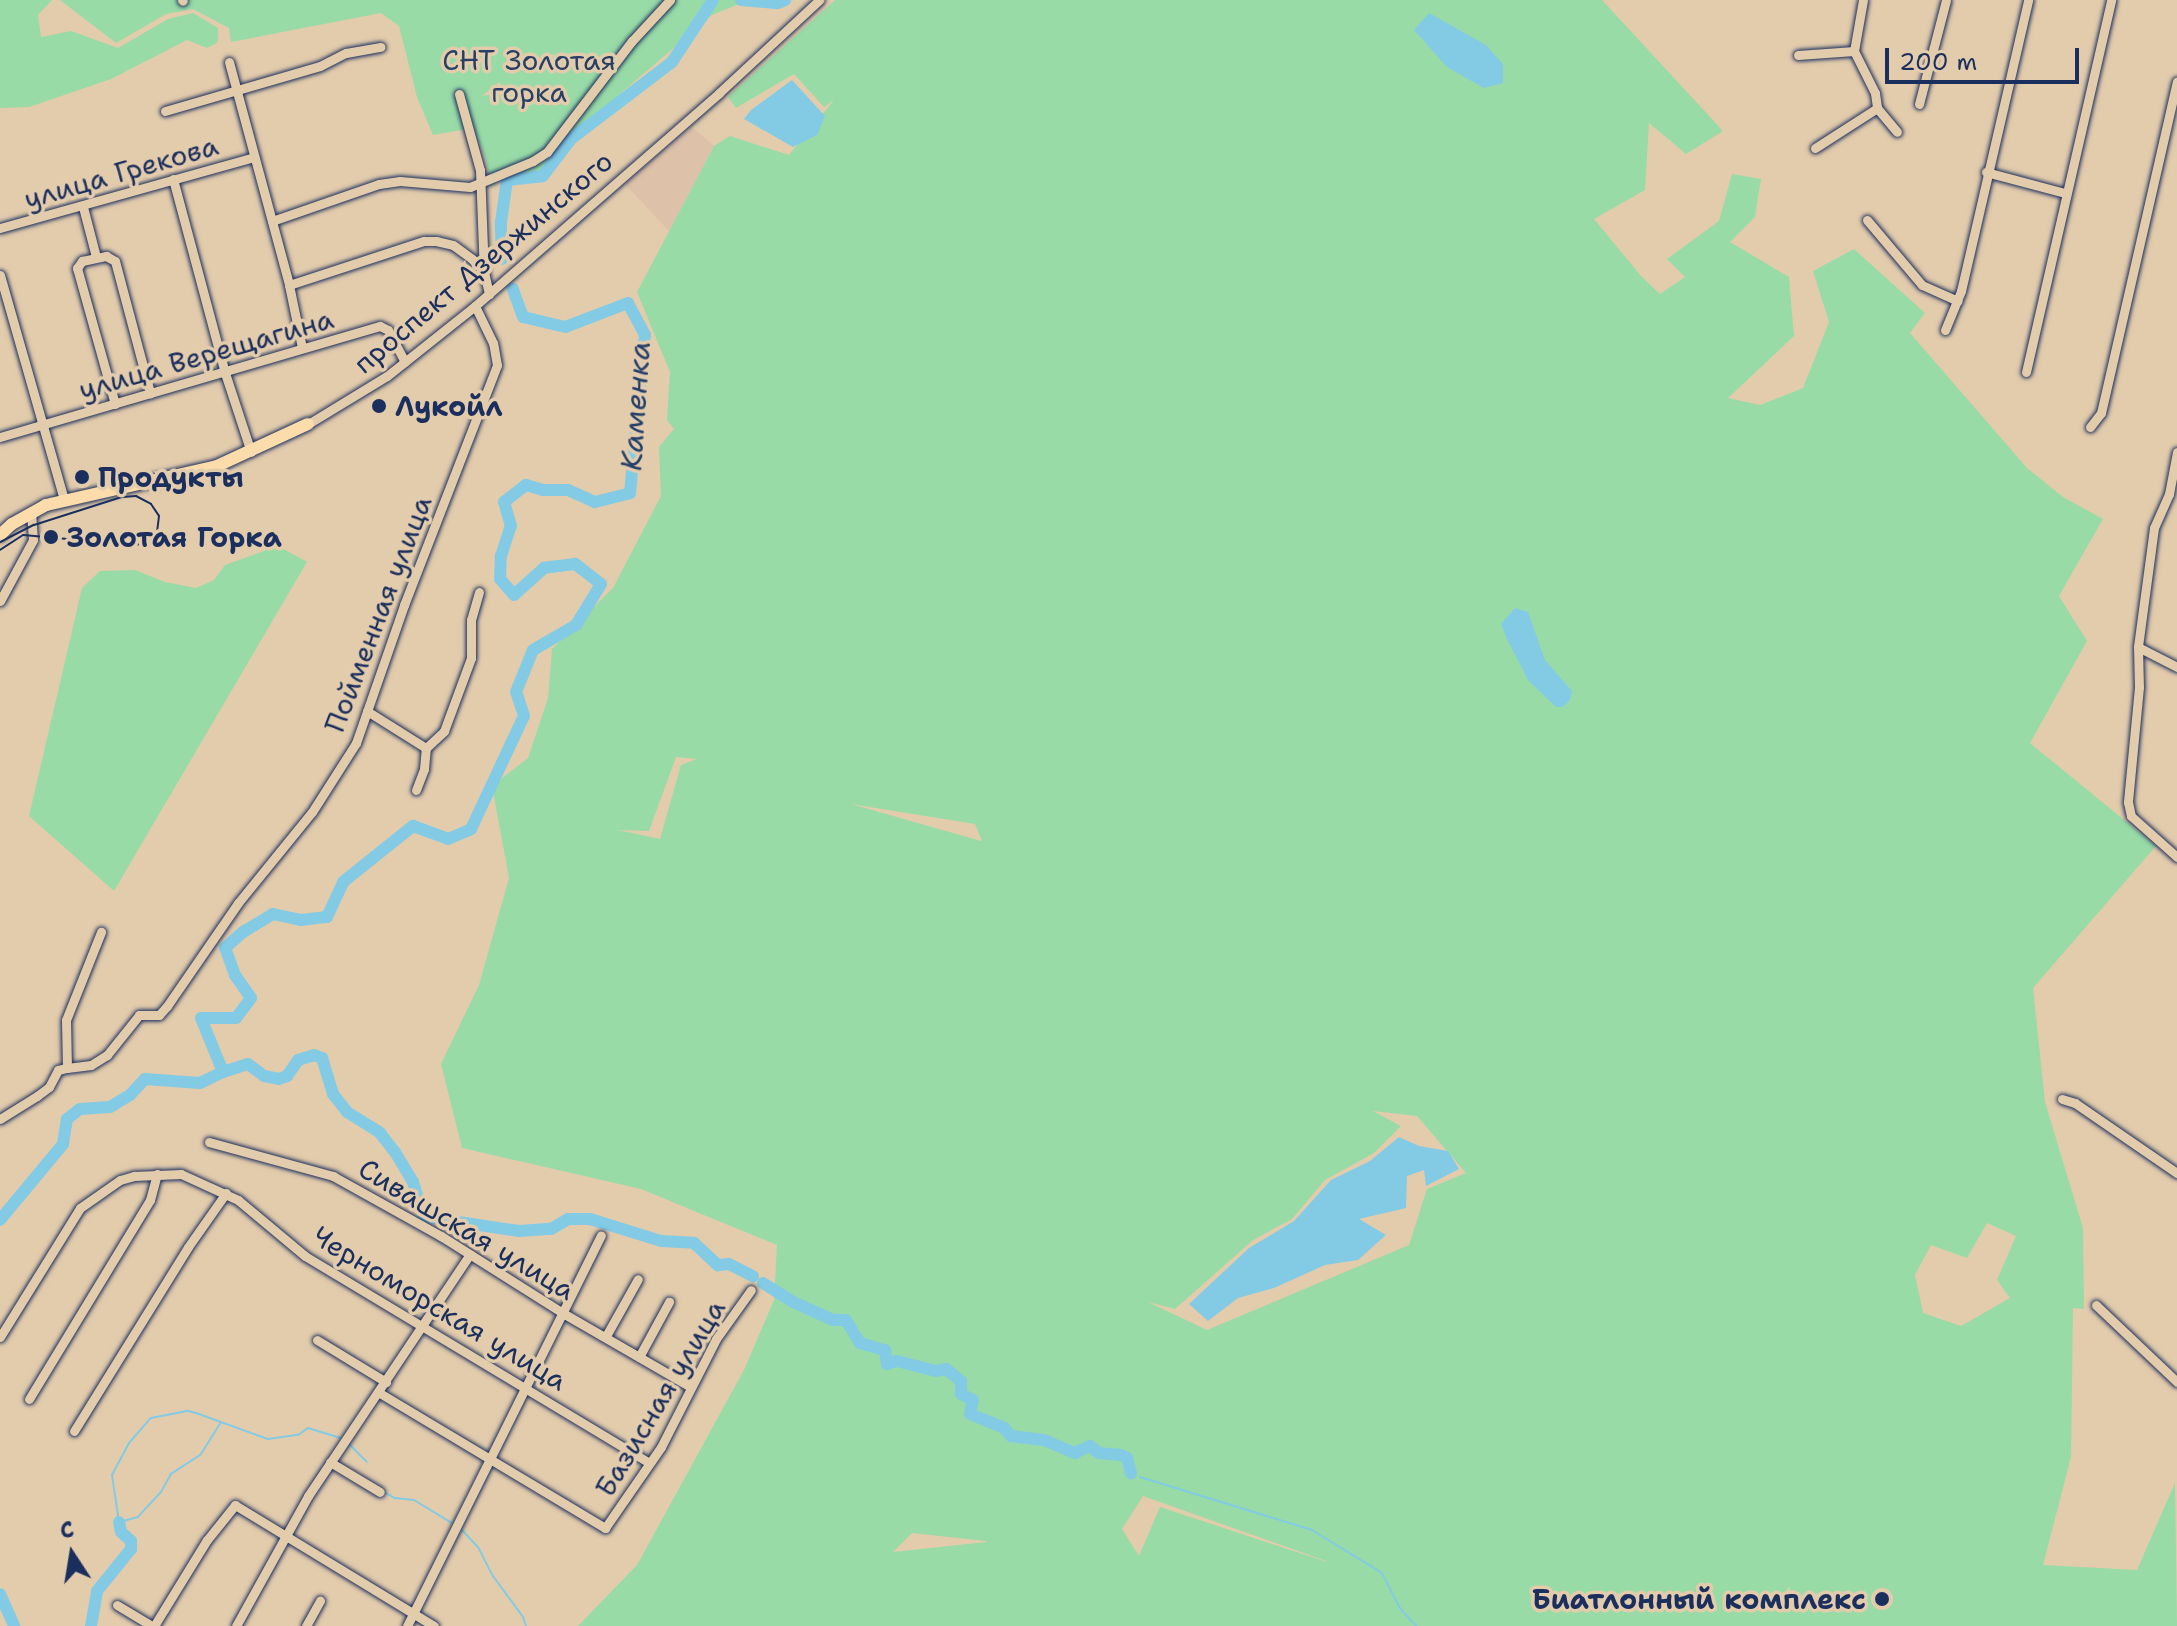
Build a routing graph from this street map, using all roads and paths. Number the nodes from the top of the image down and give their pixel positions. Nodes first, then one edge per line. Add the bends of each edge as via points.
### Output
1 (670, 0) edge
2 (819, 0) edge
3 (1863, 0) edge
4 (1946, 0) edge
5 (2028, 0) edge
6 (2111, 0) edge
7 (380, 47) dead end
8 (1854, 51) junction
9 (1798, 55) dead end
10 (229, 62) dead end
11 (2177, 82) edge
12 (236, 91) junction
13 (459, 94) dead end
14 (1919, 104) dead end
15 (1877, 108) junction
16 (165, 111) dead end
17 (1897, 132) dead end
18 (1815, 148) dead end
19 (254, 157) junction
20 (1986, 172) junction
21 (173, 179) junction
22 (479, 184) junction
23 (2065, 193) junction
24 (83, 207) junction
25 (1867, 220) dead end
26 (272, 221) junction
27 (0, 228) edge
28 (96, 257) junction
29 (484, 272) junction
30 (0, 275) edge
31 (289, 285) junction
32 (489, 294) junction
33 (1958, 301) junction
34 (475, 306) junction
35 (1945, 330) dead end
36 (302, 348) junction
37 (405, 362) junction
38 (2026, 372) dead end
39 (225, 373) junction
40 (150, 393) junction
41 (115, 404) junction
42 (44, 424) junction
43 (308, 424) joint
44 (2090, 427) dead end
45 (0, 437) edge
46 (251, 452) junction
47 (2177, 453) edge
48 (64, 499) junction
49 (31, 512) junction
50 (0, 535) edge
51 (479, 592) dead end
52 (0, 601) edge
53 (2138, 647) junction
54 (2177, 667) edge
55 (367, 711) junction
56 (426, 748) junction
57 (416, 790) dead end
58 (2177, 857) edge
59 (101, 932) dead end
60 (67, 1068) junction
61 (2062, 1099) dead end
62 (0, 1119) edge
63 (209, 1142) dead end
64 (2177, 1173) edge
65 (157, 1174) junction
66 (226, 1193) junction
67 (601, 1235) dead end
68 (470, 1254) junction
69 (638, 1279) dead end
70 (751, 1290) dead end
71 (669, 1302) dead end
72 (2096, 1305) dead end
73 (561, 1312) junction
74 (424, 1325) junction
75 (606, 1336) junction
76 (0, 1337) edge
77 (317, 1340) dead end
78 (639, 1357) junction
79 (386, 1382) junction
80 (2177, 1382) edge
81 (525, 1385) junction
82 (689, 1386) junction
83 (378, 1392) junction
84 (29, 1399) dead end
85 (74, 1431) dead end
86 (490, 1459) junction
87 (330, 1462) junction
88 (648, 1462) junction
89 (380, 1492) dead end
90 (286, 1535) junction
91 (320, 1601) dead end
92 (117, 1605) dead end
93 (413, 1614) junction
94 (153, 1626) edge
95 (236, 1626) edge
96 (306, 1626) edge
97 (407, 1626) edge
98 (434, 1626) edge

1 - 22 street via 547,152
2 - 32 street, проспект Дзержинского
3 - 8 street
4 - 14 street
5 - 20 street
6 - 23 street
7 - 12 street via 346,53
8 - 9 street
8 - 15 street
10 - 12 street
11 - 44 street via 2101,413
12 - 16 street
12 - 19 street
13 - 22 street via 480,170
15 - 17 street
15 - 18 street
19 - 21 street, улица Грекова
19 - 26 street
20 - 23 street
20 - 33 street
21 - 24 street, улица Грекова
21 - 39 street
22 - 26 street via 379,184
22 - 29 street
23 - 38 street
24 - 27 street, улица Грекова
24 - 28 street
25 - 33 street via 1922,285
26 - 31 street
28 - 40 street via 115,261
28 - 41 street via 79,262 77,268
29 - 31 street via 453,245 424,241
29 - 32 street
30 - 42 street
31 - 36 street
32 - 34 street, проспект Дзержинского
33 - 35 street
34 - 37 street, проспект Дзержинского
34 - 55 street, Пойменная улица via 497,365
36 - 37 street, улица Верещагина via 380,326 388,330
36 - 39 street, улица Верещагина
37 - 43 street, проспект Дзержинского
39 - 40 street, улица Верещагина
39 - 46 street
40 - 41 street, улица Верещагина
41 - 42 street, улица Верещагина
42 - 45 street, улица Верещагина
42 - 48 street
43 - 46 main road, проспект Дзержинского
46 - 48 main road, проспект Дзержинского via 217,466
47 - 53 street via 2169,494 2154,528
48 - 49 main road, проспект Дзержинского
49 - 50 main road, проспект Дзержинского
49 - 52 street via 33,540
51 - 56 street via 471,620 471,658 444,731
53 - 54 street
53 - 58 street via 2128,802 2131,816
55 - 56 street
55 - 60 street, Пойменная улица via 356,743 312,812 238,903 167,1006 159,1015 139,1015 99,1060
56 - 57 street
59 - 60 street via 66,1020
60 - 62 street via 58,1070 49,1087
61 - 64 street
63 - 68 street, Сивашская улица via 333,1176
65 - 66 street, Черноморская улица via 181,1174
65 - 76 street, Черноморская улица via 120,1180 80,1208
65 - 84 street via 150,1200
66 - 74 street, Черноморская улица via 305,1256
66 - 85 street
67 - 73 street
68 - 73 street, Сивашская улица
68 - 74 street
69 - 75 street
70 - 82 street, Базисная улица
71 - 78 street
72 - 80 street
73 - 75 street, Сивашская улица
73 - 81 street
74 - 79 street
74 - 81 street, Черноморская улица
75 - 78 street, Сивашская улица
77 - 79 street
78 - 82 street, Сивашская улица
79 - 83 street
81 - 86 street
81 - 88 street, Черноморская улица
82 - 88 street, Базисная улица via 661,1447
83 - 86 street
83 - 87 street
86 - 88 street, Базисная улица via 605,1528
86 - 93 street
87 - 89 street
87 - 90 street
90 - 93 street
90 - 94 street via 240,1506 229,1508
90 - 95 street
91 - 96 street
92 - 94 street
93 - 97 street
93 - 98 street

